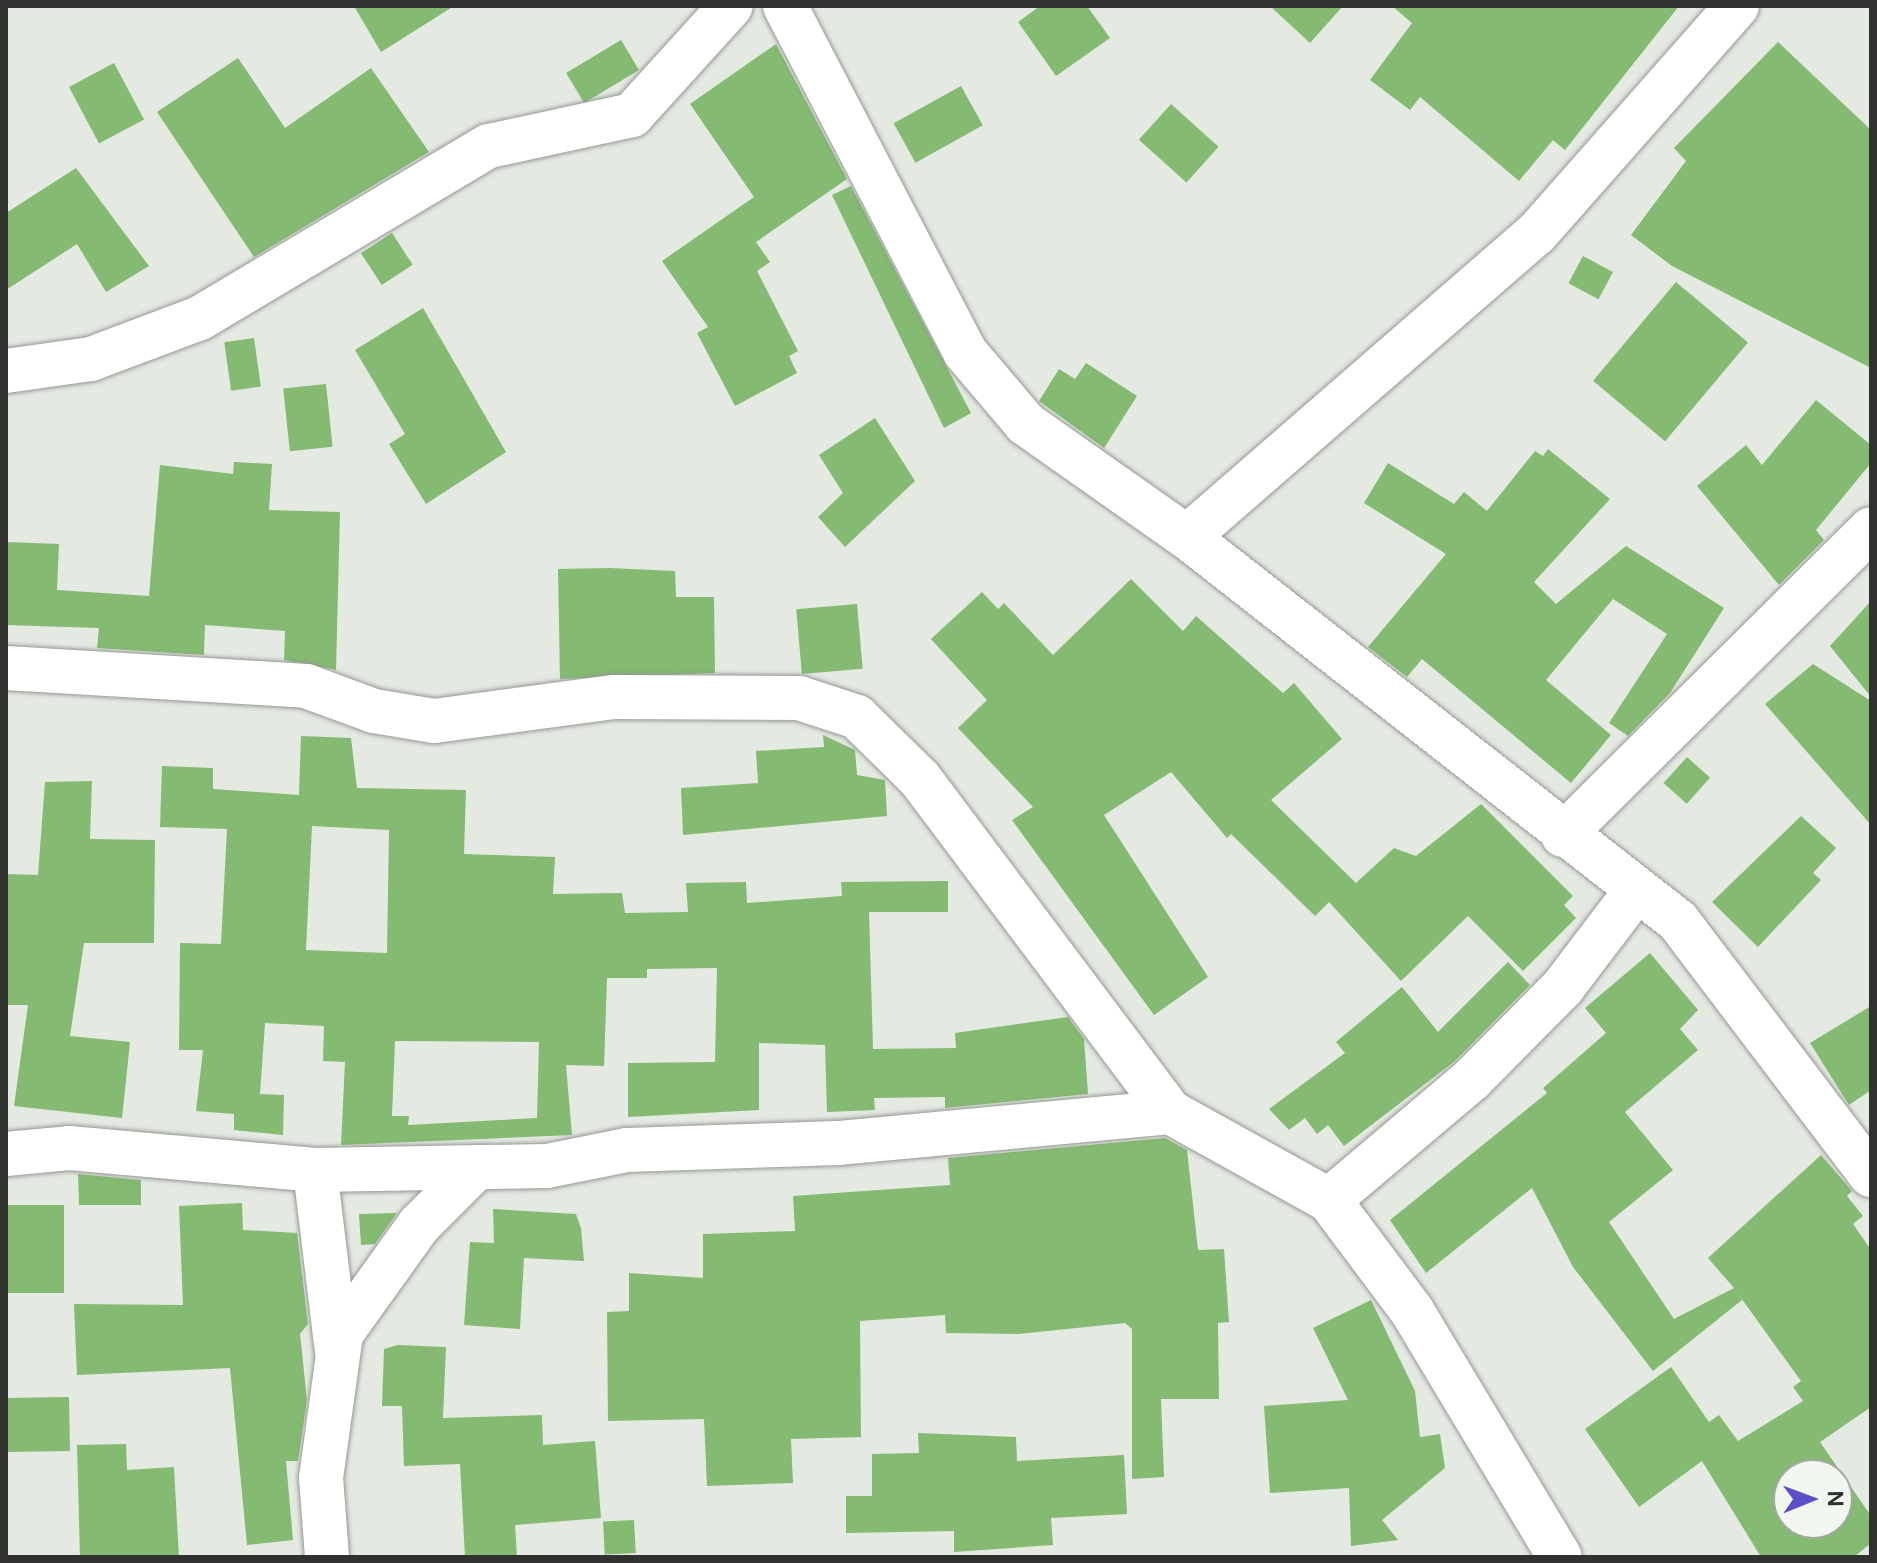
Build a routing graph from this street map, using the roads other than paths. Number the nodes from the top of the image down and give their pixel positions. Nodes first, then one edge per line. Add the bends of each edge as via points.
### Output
1 (731, 6) edge
2 (785, 6) edge
3 (1737, 6) edge
4 (6, 371) edge
5 (1871, 529) edge
6 (1187, 537) junction
7 (6, 668) edge
8 (1563, 835) junction
9 (1635, 892) junction
10 (1170, 1112) junction
11 (6, 1154) edge
12 (1868, 1159) edge
13 (477, 1167) junction
14 (315, 1170) junction
15 (1329, 1200) junction
16 (339, 1375) junction
17 (327, 1557) edge
18 (1560, 1557) edge

1 - 4 street via 632,115 489,146 200,318 91,359
2 - 6 street via 965,352 1026,424
3 - 6 street via 1536,234
5 - 8 street
6 - 8 street
7 - 10 street via 306,686 374,711 434,721 614,697 827,702 886,740 920,779
8 - 9 street
9 - 12 street via 1678,921 1713,961
9 - 15 street via 1533,1018
10 - 13 street
10 - 15 street
11 - 14 street via 69,1148
13 - 14 street
13 - 16 street via 419,1225 341,1334
14 - 16 street
15 - 18 street via 1412,1311
16 - 17 street via 321,1478

